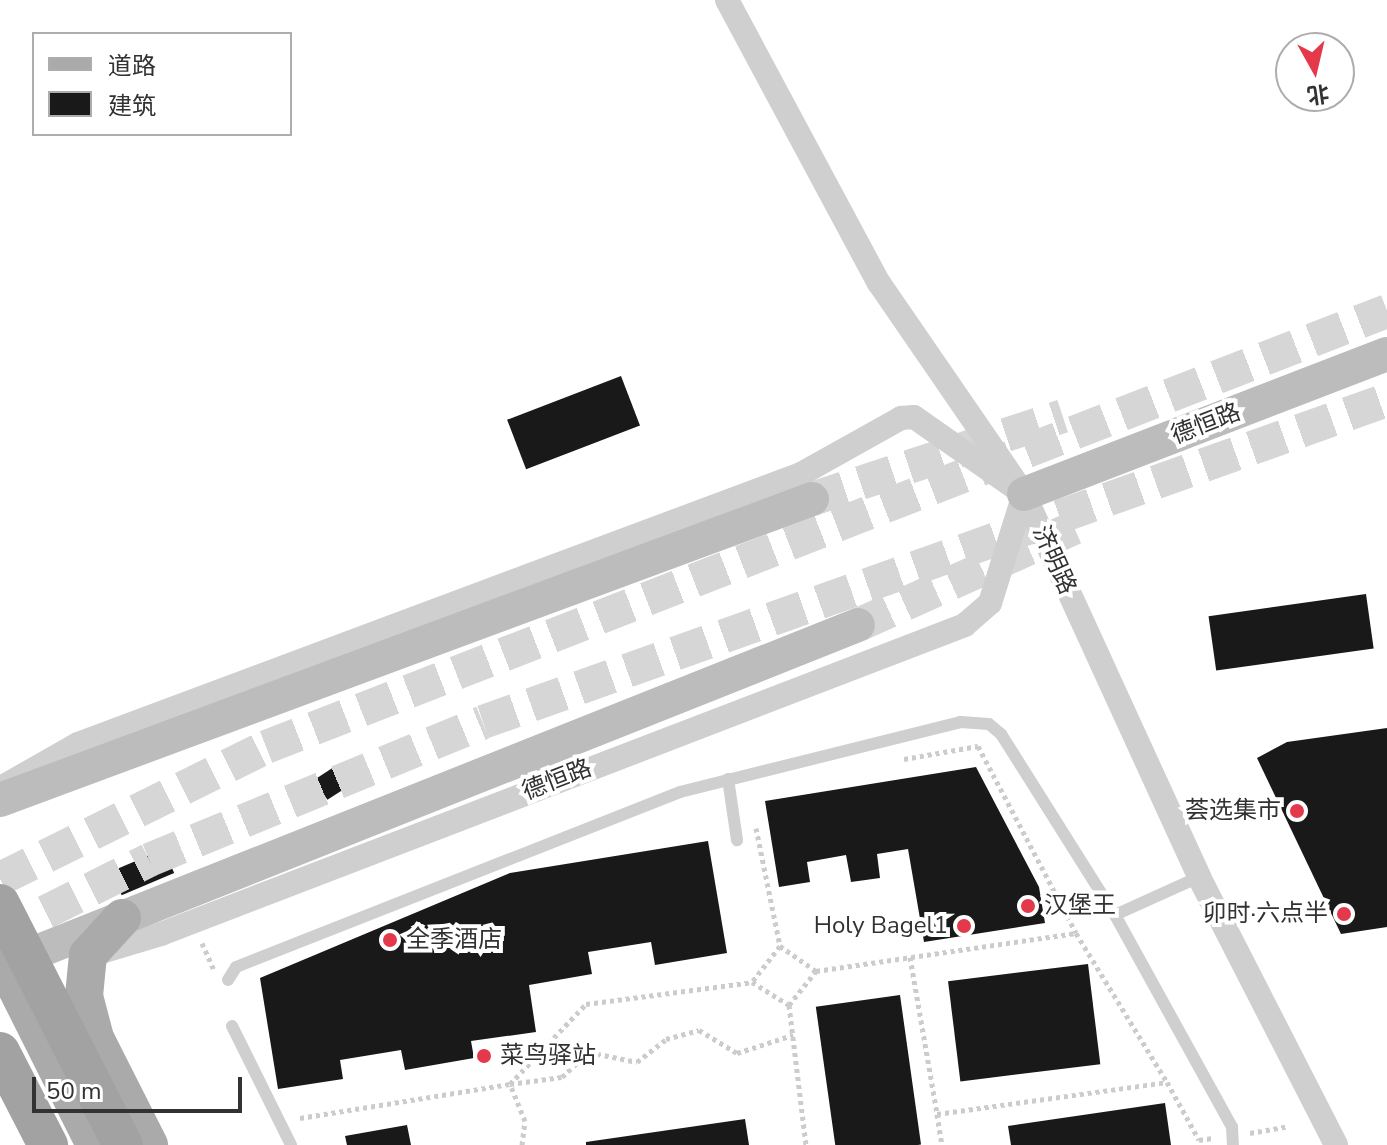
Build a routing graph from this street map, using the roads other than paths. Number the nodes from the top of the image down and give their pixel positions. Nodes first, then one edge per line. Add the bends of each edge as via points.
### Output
1 (727, 0) edge
2 (1387, 354) edge
3 (1024, 494) junction
4 (812, 499) tunnel mouth
5 (858, 625) tunnel mouth
6 (728, 779) junction
7 (0, 789) edge
8 (0, 800) edge
9 (737, 840) dead end
10 (1199, 877) junction
11 (0, 904) edge
12 (1115, 915) junction
13 (122, 918) junction
14 (88, 955) junction
15 (2, 961) edge
16 (228, 980) road end
17 (232, 1026) dead end
18 (0, 1052) edge
19 (1232, 1140) edge
20 (48, 1145) edge
21 (95, 1145) edge
22 (123, 1145) edge
23 (149, 1145) edge
24 (291, 1145) edge
25 (1336, 1145) edge

1 - 3 street, 济明路 via 879,283
2 - 3 main road, 德恒路
3 - 7 street via 914,417 901,418 801,474 78,744
3 - 10 street, 济明路
3 - 14 street, 德恒路 via 990,603 965,625 161,934
4 - 8 main road
5 - 13 main road
6 - 9 lane
6 - 12 lane via 960,722 989,724
6 - 16 lane via 236,967
10 - 12 lane
10 - 25 street, 济明路
11 - 22 highway, bridge
12 - 19 lane
13 - 14 main road
13 - 15 main road
14 - 15 street, 德恒路
14 - 23 main road via 84,996 95,1038
15 - 21 main road
17 - 24 lane
18 - 20 highway

